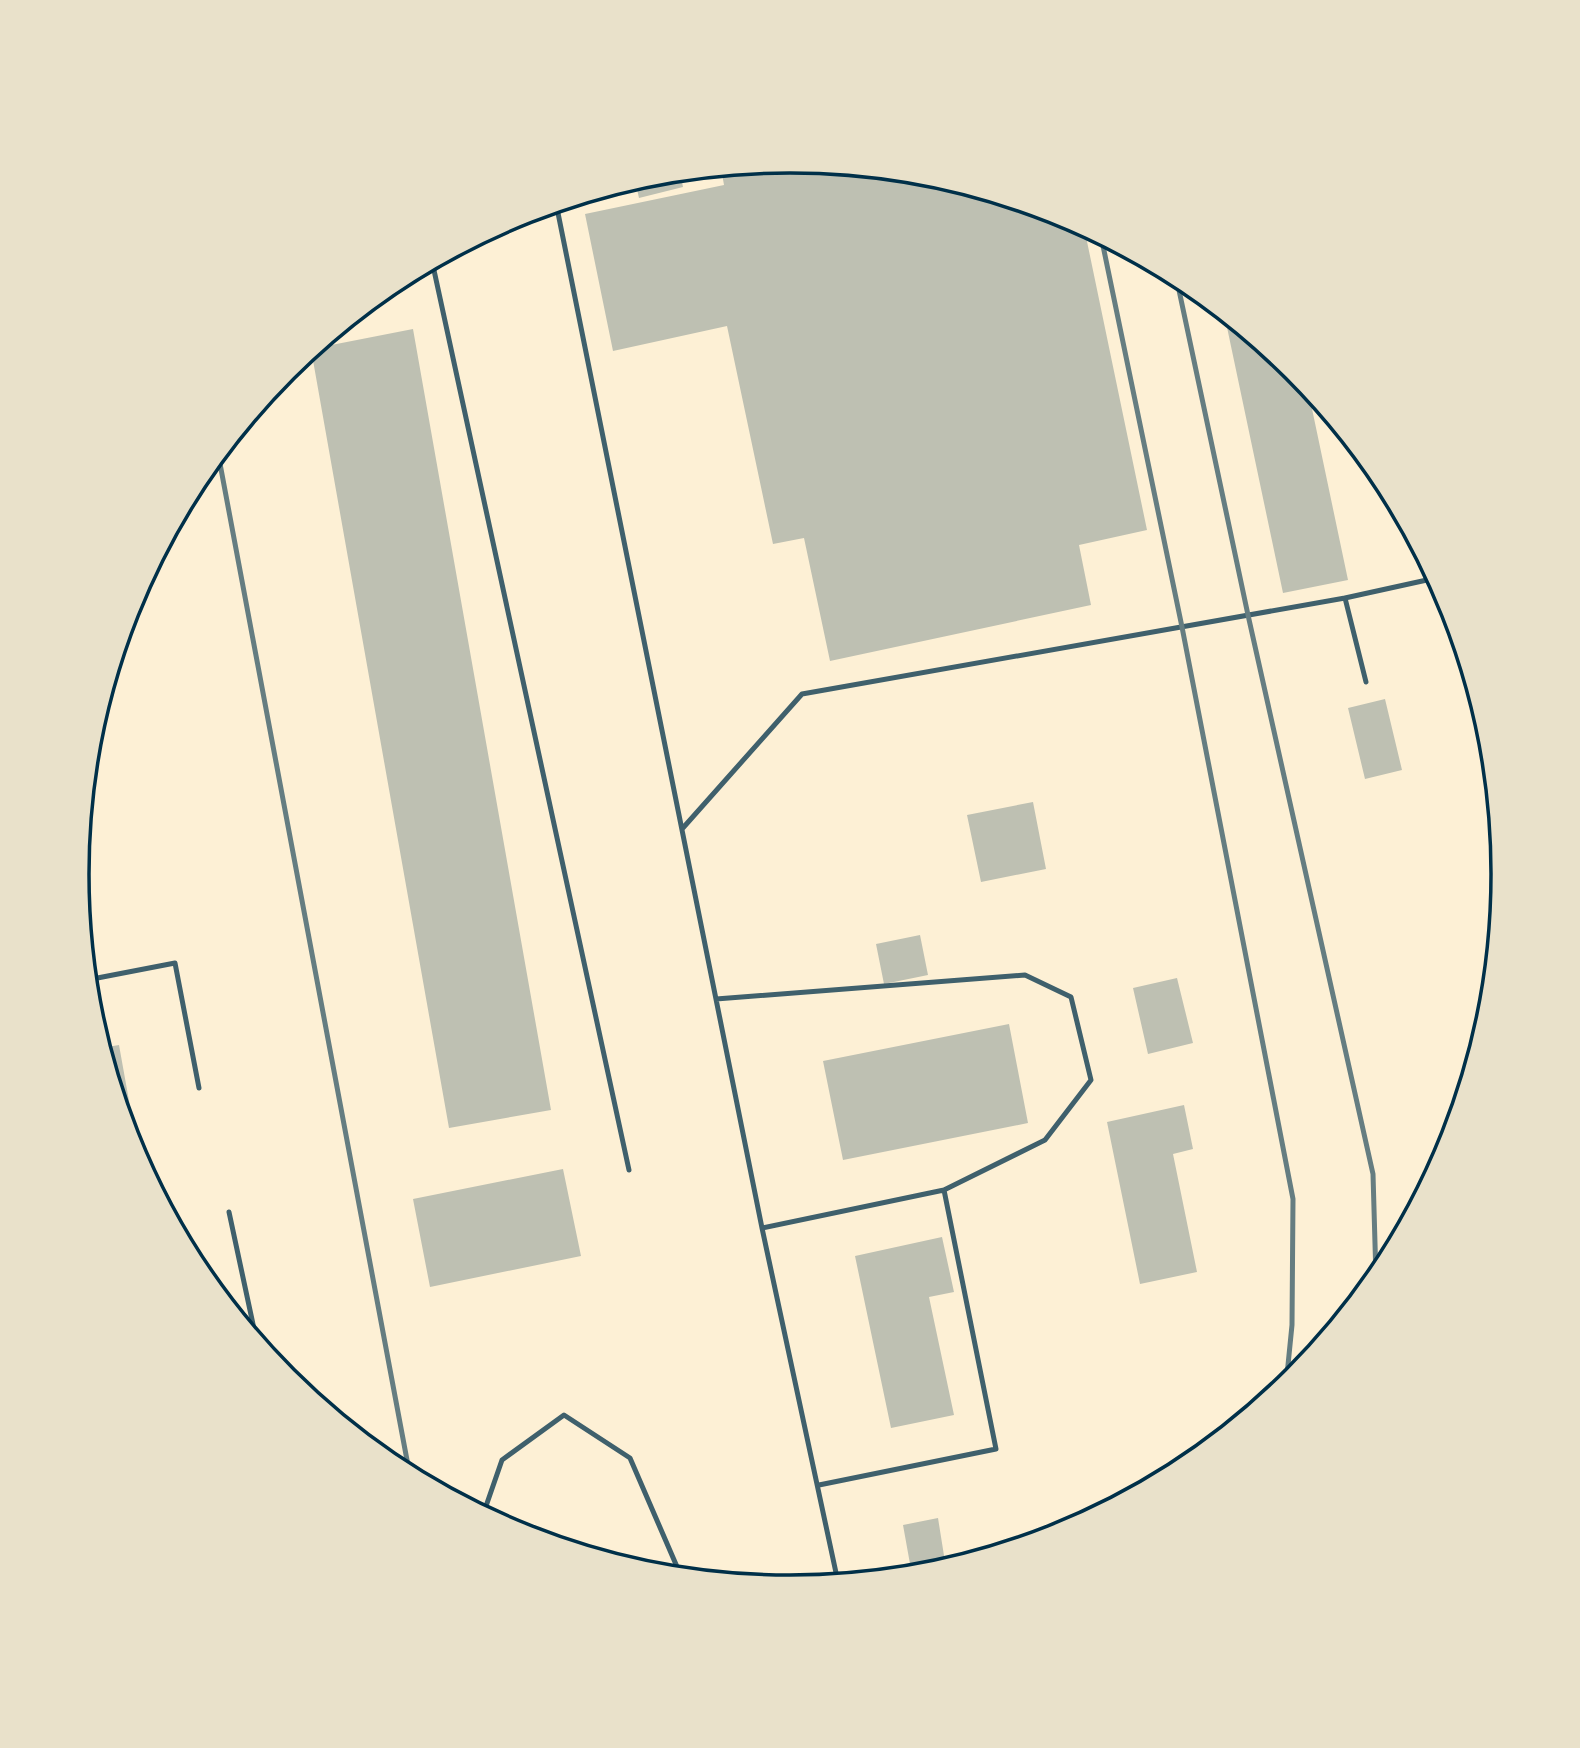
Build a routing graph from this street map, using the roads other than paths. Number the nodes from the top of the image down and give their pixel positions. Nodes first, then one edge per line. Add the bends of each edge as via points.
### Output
1 (558, 213) edge
2 (434, 271) edge
3 (1425, 580) edge
4 (1345, 598) junction
5 (1366, 682) dead end
6 (682, 829) junction
7 (97, 978) edge
8 (716, 999) junction
9 (199, 1088) dead end
10 (629, 1170) dead end
11 (944, 1190) junction
12 (229, 1212) dead end
13 (762, 1227) junction
14 (253, 1324) edge
15 (819, 1485) junction
16 (486, 1505) edge
17 (676, 1565) edge
18 (836, 1573) edge

1 - 6 lane
2 - 10 lane
3 - 4 lane
4 - 5 lane
4 - 6 lane via 802,694
6 - 8 lane
7 - 9 lane via 174,963
8 - 11 lane via 1025,975 1071,997 1091,1080 1045,1140
8 - 13 lane
11 - 13 lane
11 - 15 lane via 996,1449
12 - 14 lane
13 - 15 lane
15 - 18 lane
16 - 17 lane via 502,1460 564,1415 631,1458

